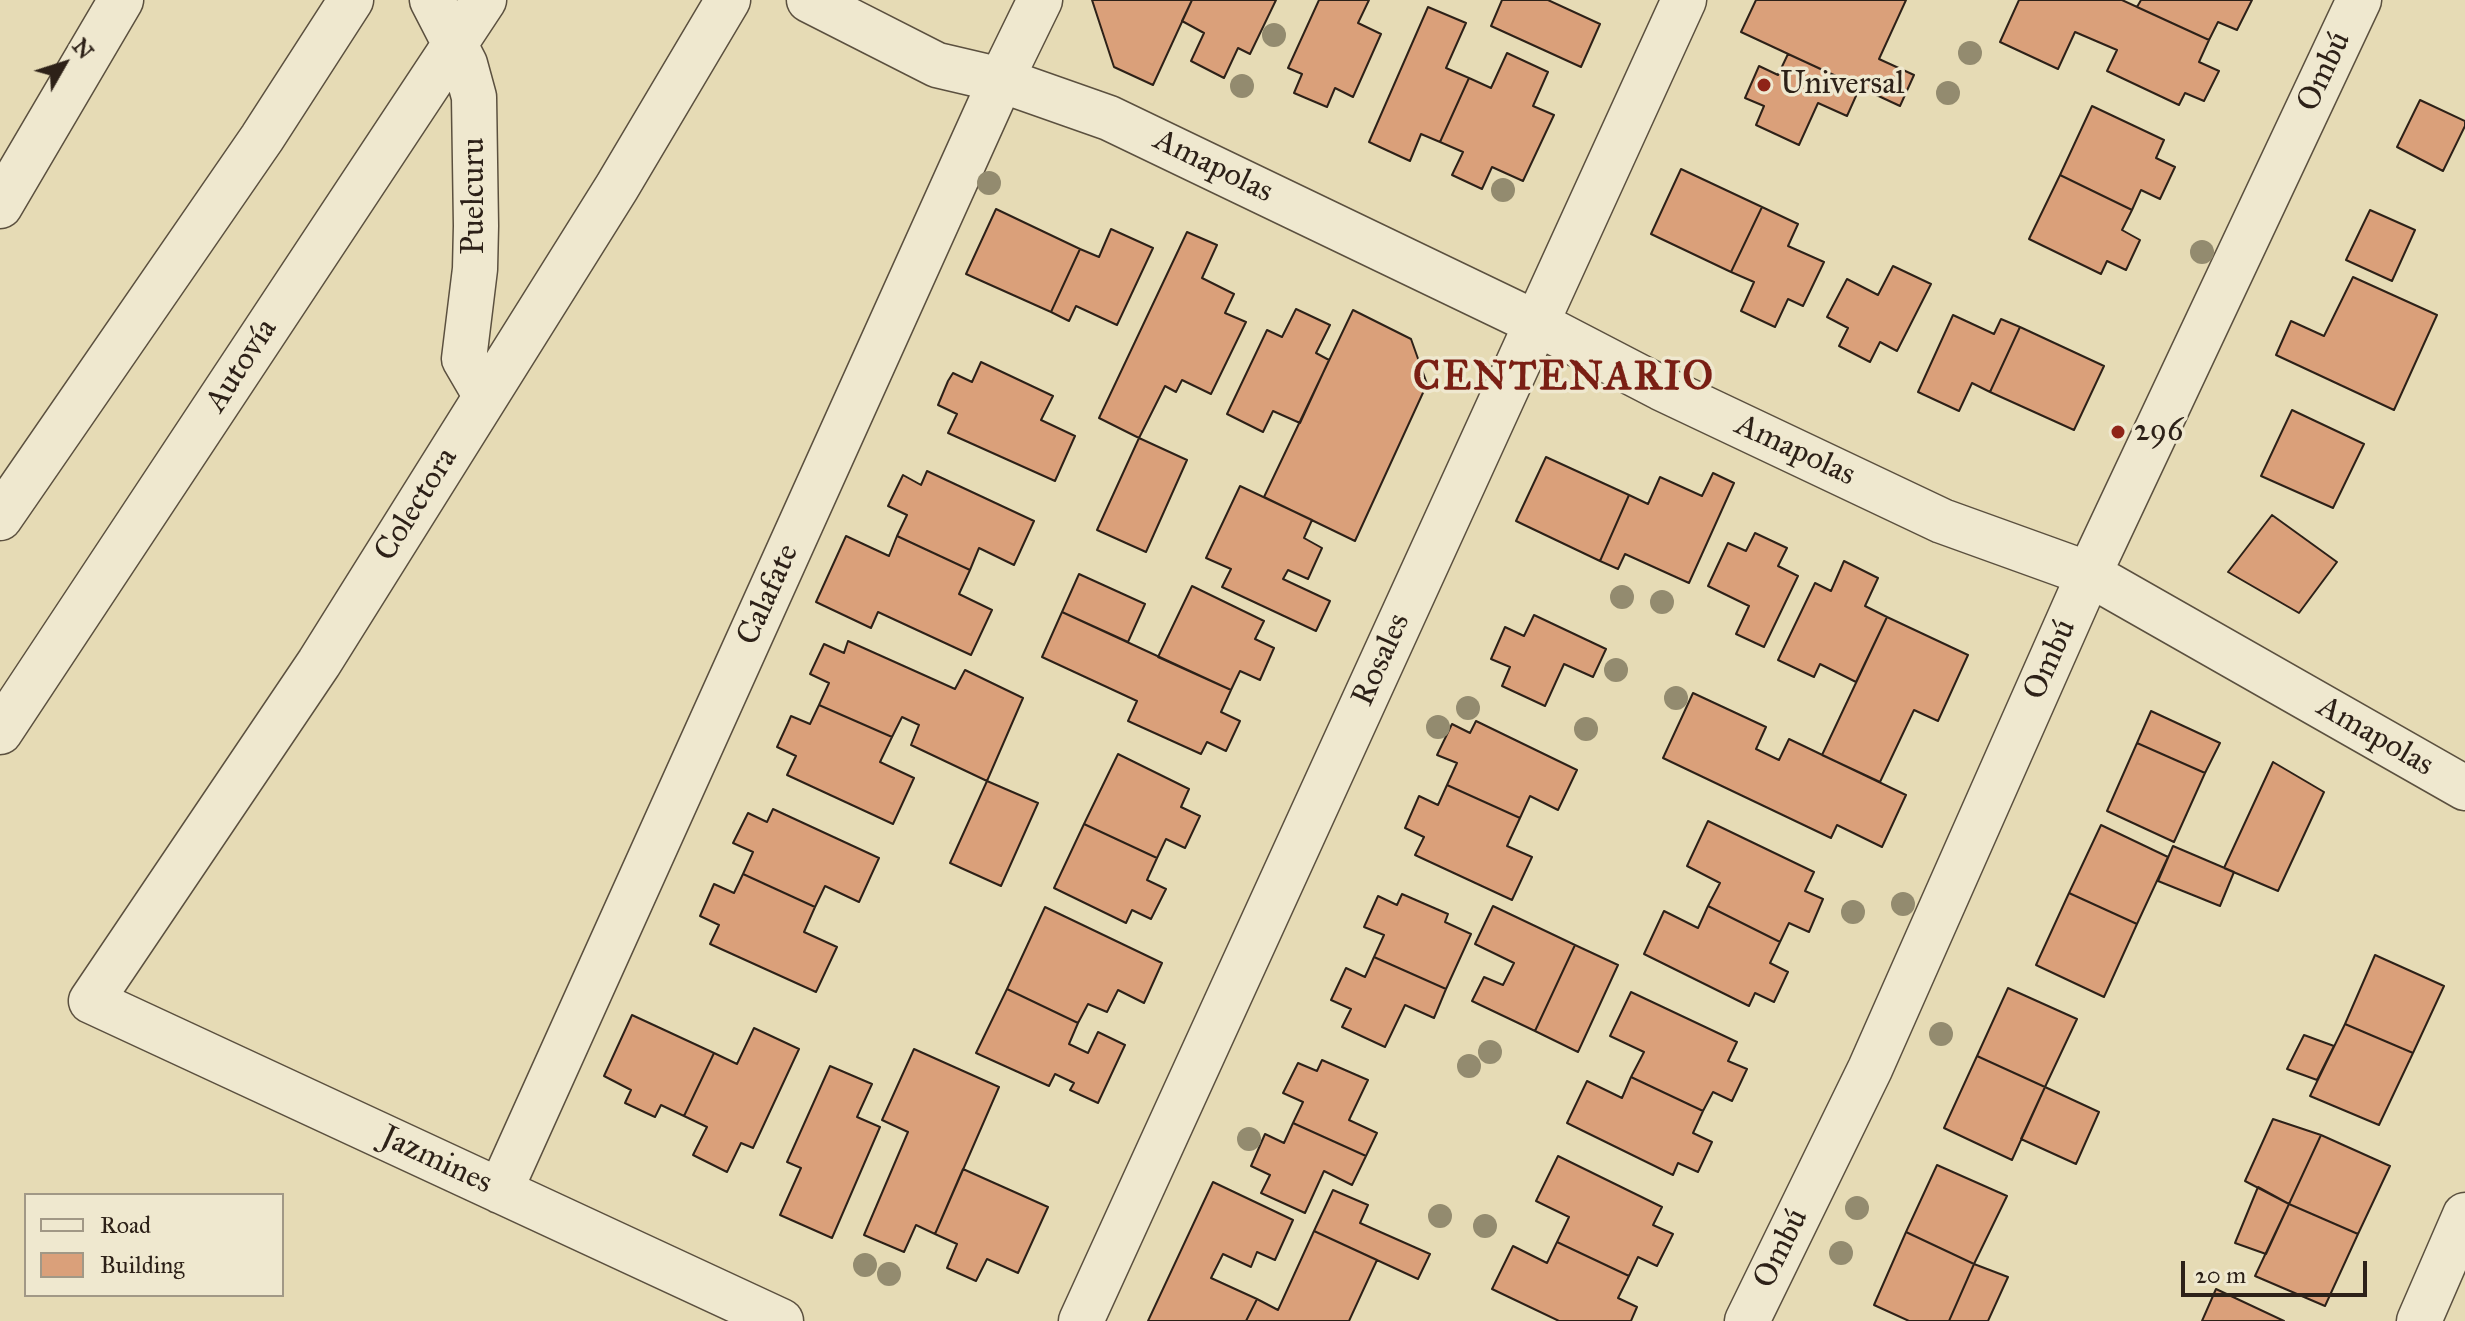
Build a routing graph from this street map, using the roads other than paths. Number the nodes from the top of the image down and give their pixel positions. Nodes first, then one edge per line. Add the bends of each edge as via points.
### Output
1 (121, 0) edge
2 (351, 0) edge
3 (432, 0) edge
4 (484, 0) edge
5 (728, 0) edge
6 (809, 0) edge
7 (1040, 0) edge
8 (1684, 0) edge
9 (2359, 0) edge
10 (455, 43) junction
11 (1001, 80) junction
12 (0, 206) edge
13 (1536, 323) junction
14 (485, 395) junction
15 (0, 518) edge
16 (2089, 574) junction
17 (0, 732) edge
18 (2465, 788) edge
19 (91, 1001) joint
20 (500, 1191) junction
21 (2465, 1215) edge
22 (781, 1321) edge
23 (1081, 1321) edge
24 (1747, 1321) edge
25 (2419, 1321) edge

1 - 12 street
2 - 15 street
3 - 10 street, Puelcuru
4 - 10 street, Autovía
5 - 14 street, Colectora
6 - 11 street, Amapolas via 937,65
7 - 11 street, Calafate
8 - 13 street, Rosales
9 - 16 street, Ombú
10 - 14 street, Puelcuru via 474,97 475,269 464,359
10 - 17 street, Autovía
11 - 13 street, Amapolas via 1109,118
11 - 20 street, Calafate
13 - 16 street, Amapolas via 1942,521
13 - 23 street, Rosales
14 - 19 street, Colectora via 319,663
16 - 18 street, Amapolas
16 - 24 street, Ombú via 1870,1069
19 - 20 street, Jazmines
20 - 22 street, Jazmines
21 - 25 street

